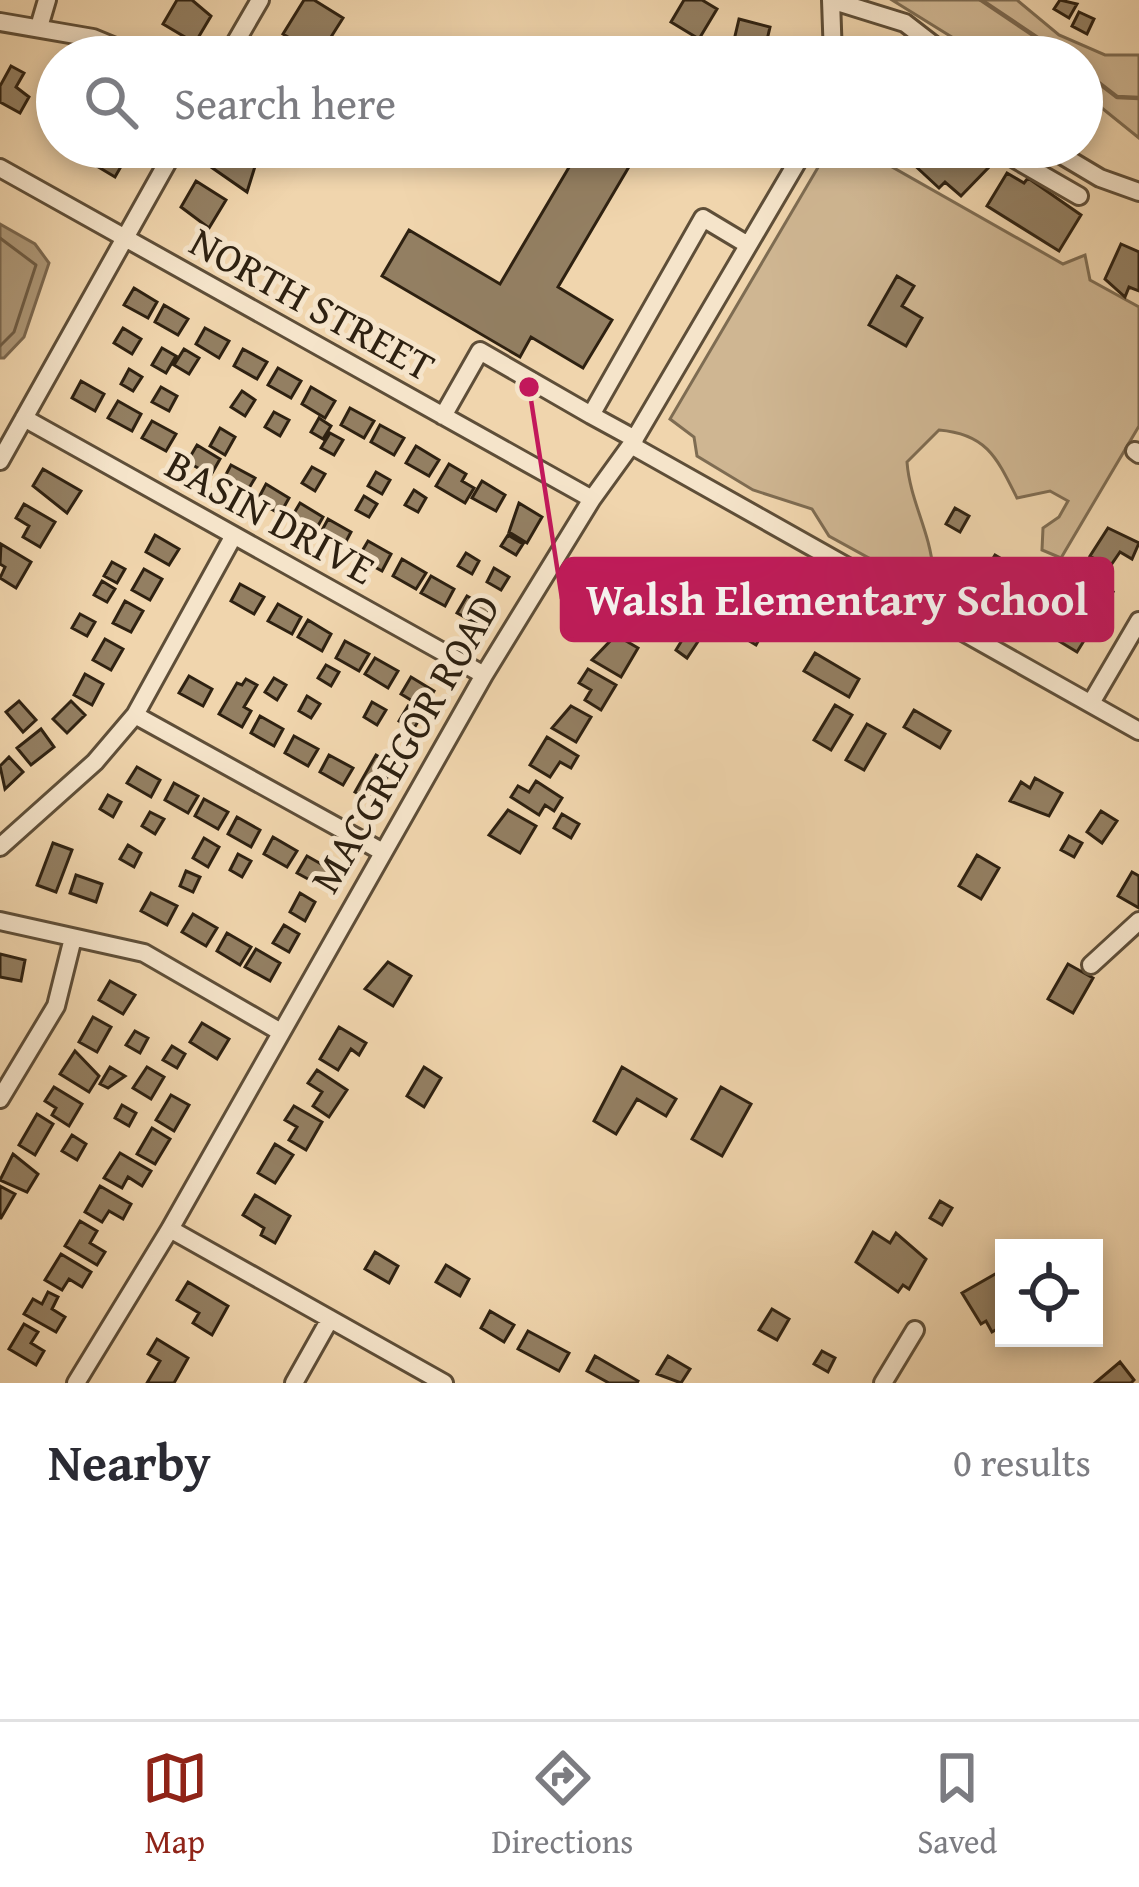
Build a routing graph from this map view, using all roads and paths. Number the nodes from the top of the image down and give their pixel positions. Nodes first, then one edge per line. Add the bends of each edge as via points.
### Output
1 (46, 0) edge
2 (260, 0) edge
3 (831, 0) edge
4 (0, 22) edge
5 (39, 27) junction
6 (83, 36) edge
7 (239, 36) edge
8 (832, 36) edge
9 (923, 36) edge
10 (0, 168) edge
11 (164, 168) edge
12 (794, 168) edge
13 (1030, 168) edge
14 (1083, 168) edge
15 (1139, 192) edge
16 (1079, 196) dead end
17 (124, 239) junction
18 (748, 245) junction
19 (591, 415) junction
20 (443, 416) junction
21 (24, 418) junction
22 (633, 442) junction
23 (0, 461) edge
24 (592, 499) junction
25 (233, 537) junction
26 (1139, 621) edge
27 (484, 675) junction
28 (1091, 703) junction
29 (136, 715) junction
30 (1139, 731) edge
31 (0, 847) edge
32 (381, 851) junction
33 (0, 921) edge
34 (1139, 921) edge
35 (74, 938) junction
36 (1091, 965) dead end
37 (279, 1031) junction
38 (0, 1099) edge
39 (170, 1228) junction
40 (331, 1319) junction
41 (915, 1330) dead end
42 (76, 1383) edge
43 (293, 1383) edge
44 (444, 1383) edge
45 (884, 1383) edge

1 - 5 street
2 - 7 street
3 - 8 street
3 - 9 street via 905,22
4 - 5 street
5 - 6 street
10 - 17 street, NORTH STREET
11 - 17 street
12 - 18 street, MACGREGOR ROAD
13 - 16 street
14 - 15 street
17 - 20 street, NORTH STREET
17 - 21 street
18 - 19 street via 703,218
18 - 22 street, MACGREGOR ROAD
19 - 20 street via 480,351
19 - 22 street
20 - 24 street, NORTH STREET
21 - 23 street
21 - 25 street, BASIN DRIVE
22 - 24 street, MACGREGOR ROAD
22 - 28 street
24 - 27 street, MACGREGOR ROAD
25 - 27 street, BASIN DRIVE
25 - 29 street
26 - 28 street
27 - 32 street, MACGREGOR ROAD
28 - 30 street
29 - 31 street
29 - 32 street
32 - 37 street, MACGREGOR ROAD
33 - 35 street
34 - 36 street
35 - 37 street via 145,953
35 - 38 street via 56,1006
37 - 39 street, MACGREGOR ROAD
39 - 40 street
39 - 42 street, MACGREGOR ROAD
40 - 43 street
40 - 44 street
41 - 45 street

